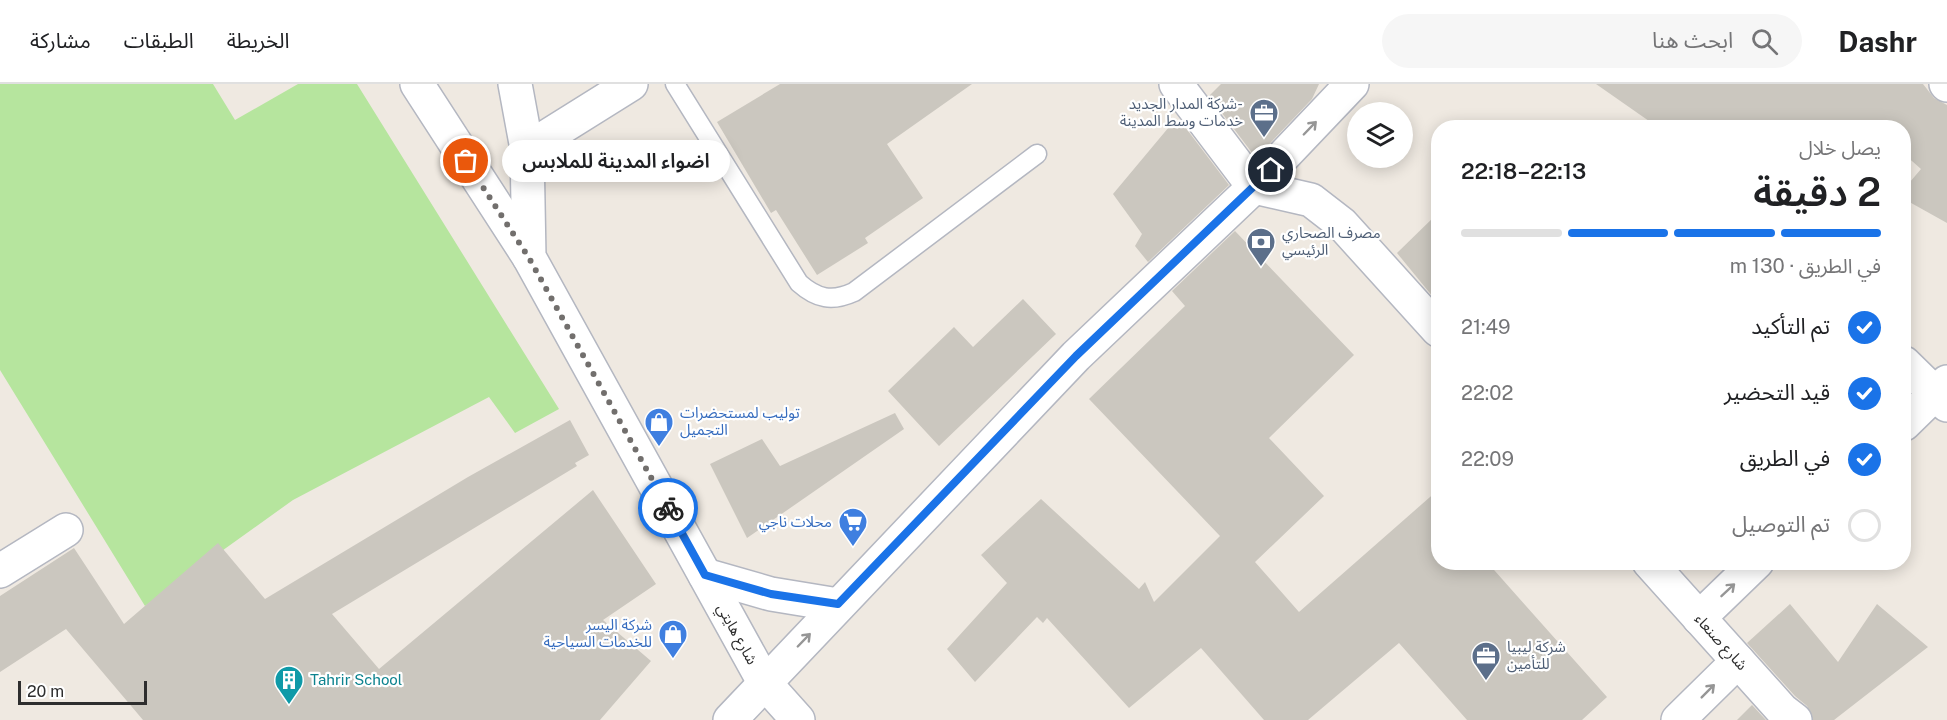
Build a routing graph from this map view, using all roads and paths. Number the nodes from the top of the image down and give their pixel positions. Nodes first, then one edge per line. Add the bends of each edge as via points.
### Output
1 (417, 84) edge
2 (515, 84) edge
3 (631, 84) edge
4 (675, 84) edge
5 (1176, 84) edge
6 (1352, 84) edge
7 (527, 150) junction
8 (1037, 154) dead end
9 (1254, 187) junction
10 (529, 258) junction
11 (1431, 322) edge
12 (1911, 368) edge
13 (1943, 393) edge
14 (1911, 418) edge
15 (66, 530) dead end
16 (1656, 570) edge
17 (1749, 570) edge
18 (0, 571) edge
19 (705, 575) junction
20 (838, 604) junction
21 (1699, 618) junction
22 (1738, 661) junction
23 (764, 682) junction
24 (730, 720) edge
25 (798, 720) edge
26 (1678, 720) edge
27 (1796, 720) edge

1 - 10 street, شارع هايتي
2 - 7 street, شارع هايتي
3 - 7 street
4 - 8 lane via 799,283 810,293 825,298 840,298 854,292
5 - 9 street
9 -> 6 street
7 - 10 street, شارع هايتي
9 - 11 street via 1311,200 1342,224
9 - 20 street via 1076,356
10 - 19 street, شارع هايتي
12 - 13 street
13 - 14 street
15 - 18 street
16 - 21 street, شارع صنعاء
21 -> 17 street
19 - 20 street via 771,594
19 - 23 street, شارع هايتي
23 -> 20 street
21 - 22 street, شارع صنعاء
26 -> 22 street
22 - 27 street, شارع صنعاء via 1782,711
23 - 24 street
23 - 25 street, شارع هايتي

